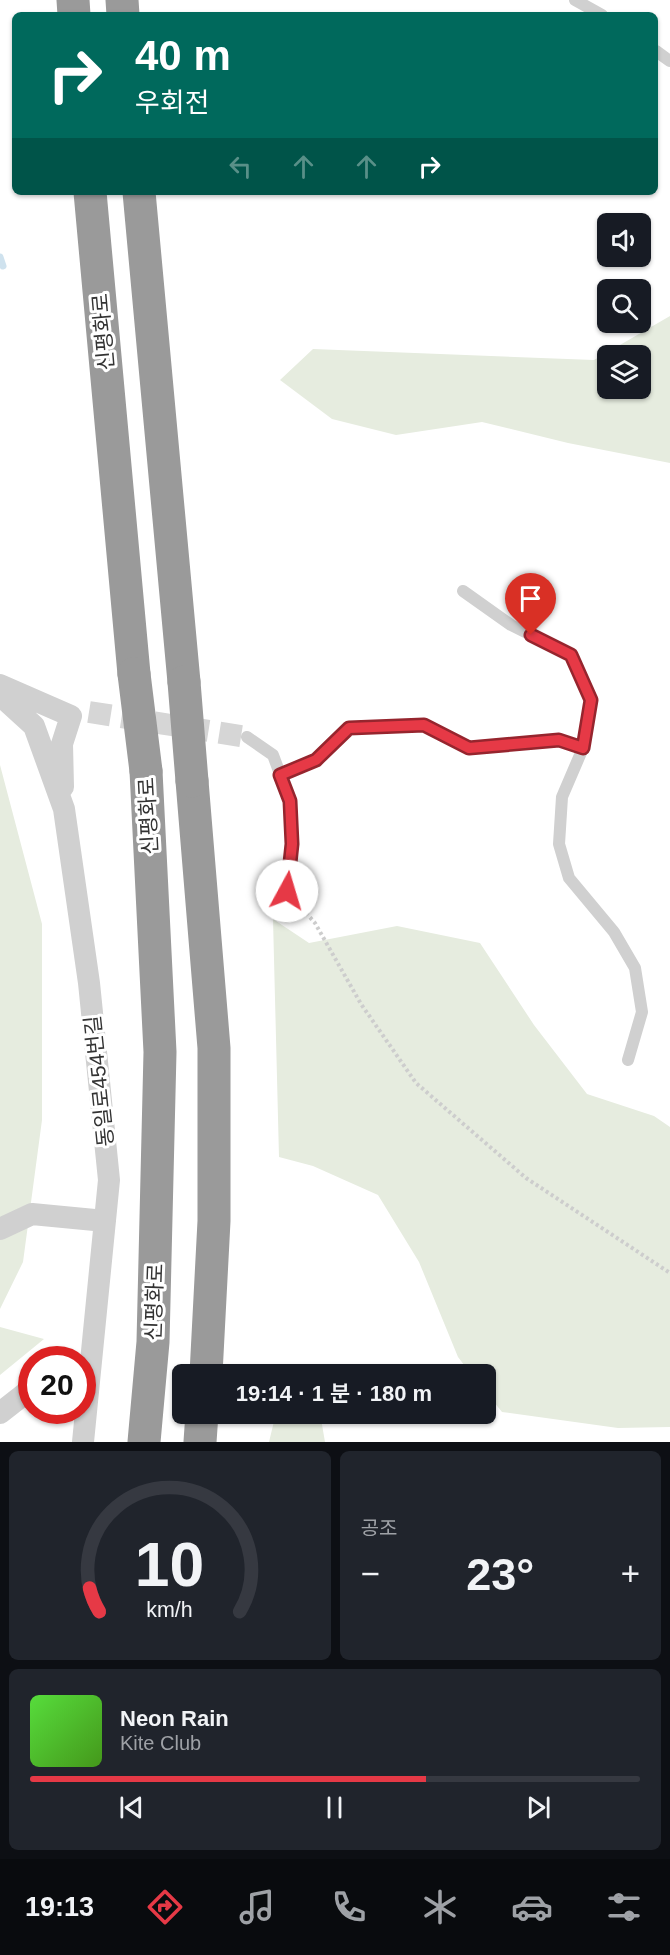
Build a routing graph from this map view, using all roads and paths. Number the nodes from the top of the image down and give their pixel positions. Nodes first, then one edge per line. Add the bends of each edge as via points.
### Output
1 (575, 0) edge
2 (597, 12) edge
3 (658, 53) edge
4 (670, 62) edge
5 (90, 195) edge
6 (139, 195) edge
7 (463, 591) dead end
8 (0, 685) edge
9 (0, 695) edge
10 (80, 714) junction
11 (34, 726) junction
12 (247, 737) tunnel mouth
13 (583, 748) junction
14 (280, 775) junction
15 (64, 809) junction
16 (287, 891) joint
17 (628, 1060) dead end
18 (105, 1221) junction
19 (0, 1229) edge
20 (670, 1273) edge
21 (89, 1346) edge
22 (207, 1364) edge
23 (18, 1399) edge
24 (0, 1413) edge
25 (84, 1424) edge
26 (201, 1424) edge
27 (83, 1442) edge
28 (144, 1442) edge
29 (200, 1442) edge

1 - 2 lane
3 - 4 lane
5 - 28 highway, 신평화로, bridge via 146,771 160,1052 153,1342
6 - 22 highway, bridge via 214,1048 214,1221
7 - 13 lane via 511,625 571,655 591,700
8 - 10 street
9 - 11 street
10 - 11 street
10 - 15 street via 62,744
11 - 15 street, 동일로454번길
12 - 14 lane via 273,755
13 - 14 lane via 559,740 469,748 424,725 349,728 316,760
13 - 17 lane via 562,797 559,844 569,878 614,932 635,968 642,1012
14 - 16 lane via 290,801 292,844
15 - 18 street, 동일로454번길 via 89,983 109,1180
16 - 20 path via 315,923 361,1004 416,1083 526,1178
18 - 19 street via 32,1214
18 - 21 street, 동일로454번길
23 - 24 street
25 - 27 street, 동일로454번길
26 - 29 highway

